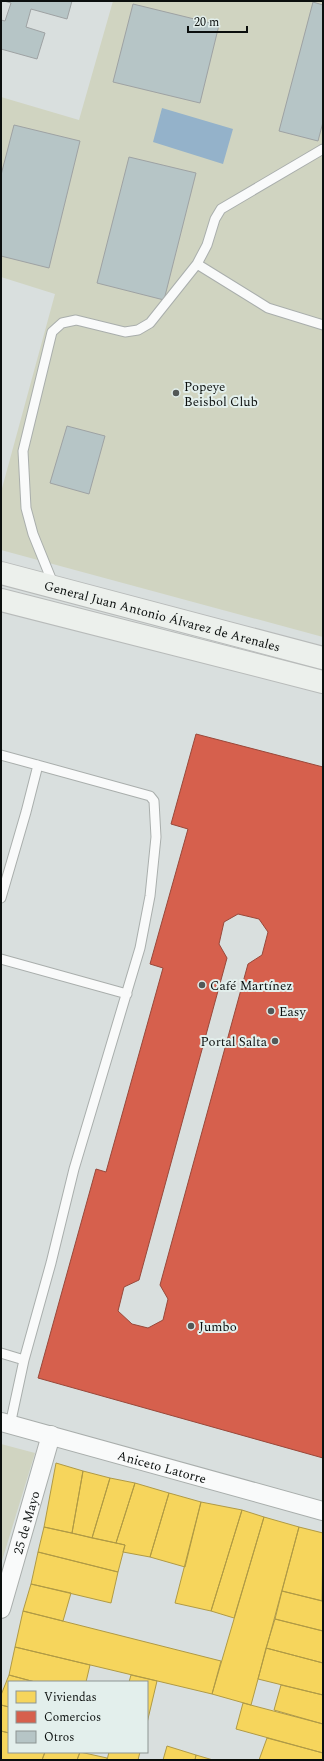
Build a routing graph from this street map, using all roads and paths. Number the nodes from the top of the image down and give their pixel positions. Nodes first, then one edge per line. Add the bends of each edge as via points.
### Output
1 (323, 149) edge
2 (197, 264) junction
3 (323, 325) edge
4 (1, 573) edge
5 (54, 587) junction
6 (1, 600) edge
7 (323, 658) edge
8 (323, 682) edge
9 (1, 755) edge
10 (38, 765) junction
11 (1, 898) edge
12 (1, 959) edge
13 (127, 994) junction
14 (1, 1353) edge
15 (24, 1360) junction
16 (6, 1424) edge
17 (51, 1435) junction
18 (323, 1511) edge
19 (1, 1610) edge

1 - 2 lane via 221,209
2 - 3 lane via 268,308
2 - 5 lane via 150,323 138,330 125,332 76,320 62,323 52,332 23,451 26,508
4 - 5 main road, General Juan Antonio Álvarez de Arenales
5 - 7 main road, General Juan Antonio Álvarez de Arenales
6 - 8 main road, General Juan Antonio Álvarez de Arenales
9 - 10 lane
10 - 11 lane
10 - 13 lane via 150,796 154,801 156,837 150,896 140,948
12 - 13 lane
13 - 15 lane via 74,1169
14 - 15 lane
15 - 16 lane
16 - 17 street, Aniceto Latorre
17 - 18 street, Aniceto Latorre
17 - 19 street, 25 de Mayo

